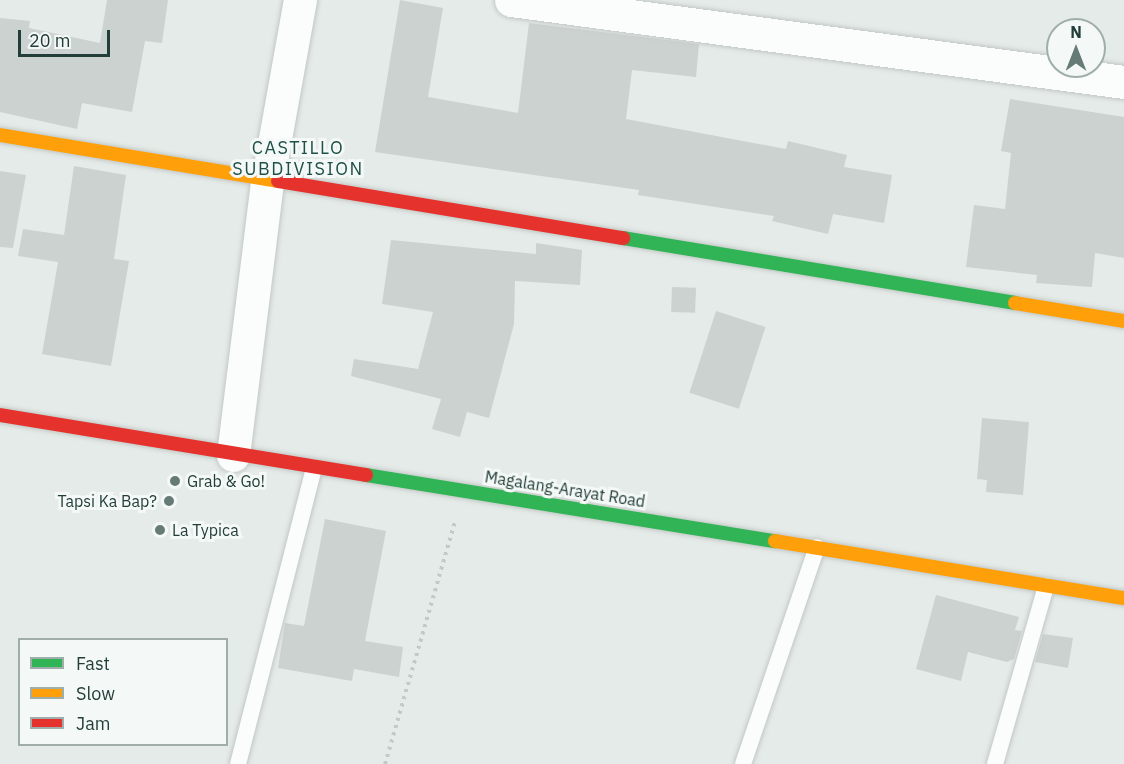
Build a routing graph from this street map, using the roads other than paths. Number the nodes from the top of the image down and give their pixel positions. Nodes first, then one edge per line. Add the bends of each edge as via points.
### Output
1 (300, 0) edge
2 (511, 0) edge
3 (1124, 82) edge
4 (0, 135) edge
5 (267, 183) junction
6 (1124, 321) edge
7 (0, 415) edge
8 (233, 455) junction
9 (314, 468) junction
10 (817, 547) junction
11 (1046, 586) junction
12 (1124, 598) edge
13 (238, 764) edge
14 (742, 764) edge
15 (995, 764) edge

1 - 5 street
2 - 3 street
4 - 5 main road
5 - 6 main road
5 - 8 street
7 - 8 main road, Magalang-Arayat Road
8 - 9 main road, Magalang-Arayat Road
9 - 10 main road, Magalang-Arayat Road
9 - 13 lane
10 - 11 main road, Magalang-Arayat Road
10 - 14 lane
11 - 12 main road, Magalang-Arayat Road
11 - 15 lane

